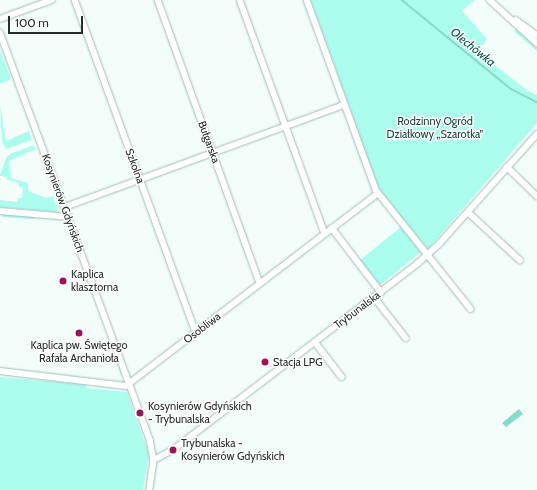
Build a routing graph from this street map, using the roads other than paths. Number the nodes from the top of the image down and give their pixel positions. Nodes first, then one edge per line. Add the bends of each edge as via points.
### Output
1 (52, 0) edge
2 (75, 0) edge
3 (158, 0) edge
4 (240, 0) edge
5 (307, 0) edge
6 (490, 0) edge
7 (509, 16) junction
8 (0, 19) edge
9 (0, 32) edge
10 (537, 35) edge
11 (537, 43) edge
12 (344, 105) junction
13 (286, 126) junction
14 (537, 134) edge
15 (213, 153) junction
16 (507, 167) junction
17 (140, 179) junction
18 (378, 194) junction
19 (537, 196) edge
20 (65, 207) junction
21 (0, 211) edge
22 (468, 212) junction
23 (68, 217) junction
24 (332, 228) junction
25 (325, 233) junction
26 (429, 254) junction
27 (520, 260) dead end
28 (260, 283) junction
29 (381, 292) junction
30 (374, 297) junction
31 (471, 310) dead end
32 (196, 333) junction
33 (406, 338) dead end
34 (315, 342) junction
35 (0, 371) edge
36 (342, 377) dead end
37 (129, 384) junction
38 (154, 460) junction
39 (150, 490) edge

1 - 8 street
2 - 17 street, Szkolna
3 - 15 street, Bułgarska
4 - 13 street
5 - 12 street
6 - 7 street
7 - 10 street
7 - 11 street
9 - 20 street, Kosynierów Gdyńskich
12 - 13 street
12 - 18 street
13 - 15 street
13 - 25 street
14 - 16 street, Trybunalska
15 - 17 street
15 - 28 street, Bułgarska
16 - 19 street
16 - 22 street, Trybunalska
17 - 20 street
17 - 32 street, Szkolna
18 - 24 street, Osobliwa
18 - 26 street
20 - 23 street, Kosynierów Gdyńskich
21 - 23 street
22 - 26 street, Trybunalska
22 - 27 street
23 - 37 street, Kosynierów Gdyńskich
24 - 25 street, Osobliwa
24 - 29 street
25 - 28 street, Osobliwa
26 - 29 street, Trybunalska
26 - 31 street
28 - 32 street, Osobliwa
29 - 30 street, Trybunalska
30 - 33 street
30 - 34 street, Trybunalska
32 - 37 street, Osobliwa
34 - 36 street
34 - 38 street, Trybunalska via 173,450
35 - 37 street via 124,386
37 - 38 street, Kosynierów Gdyńskich
38 - 39 street, Kosynierów Gdyńskich

